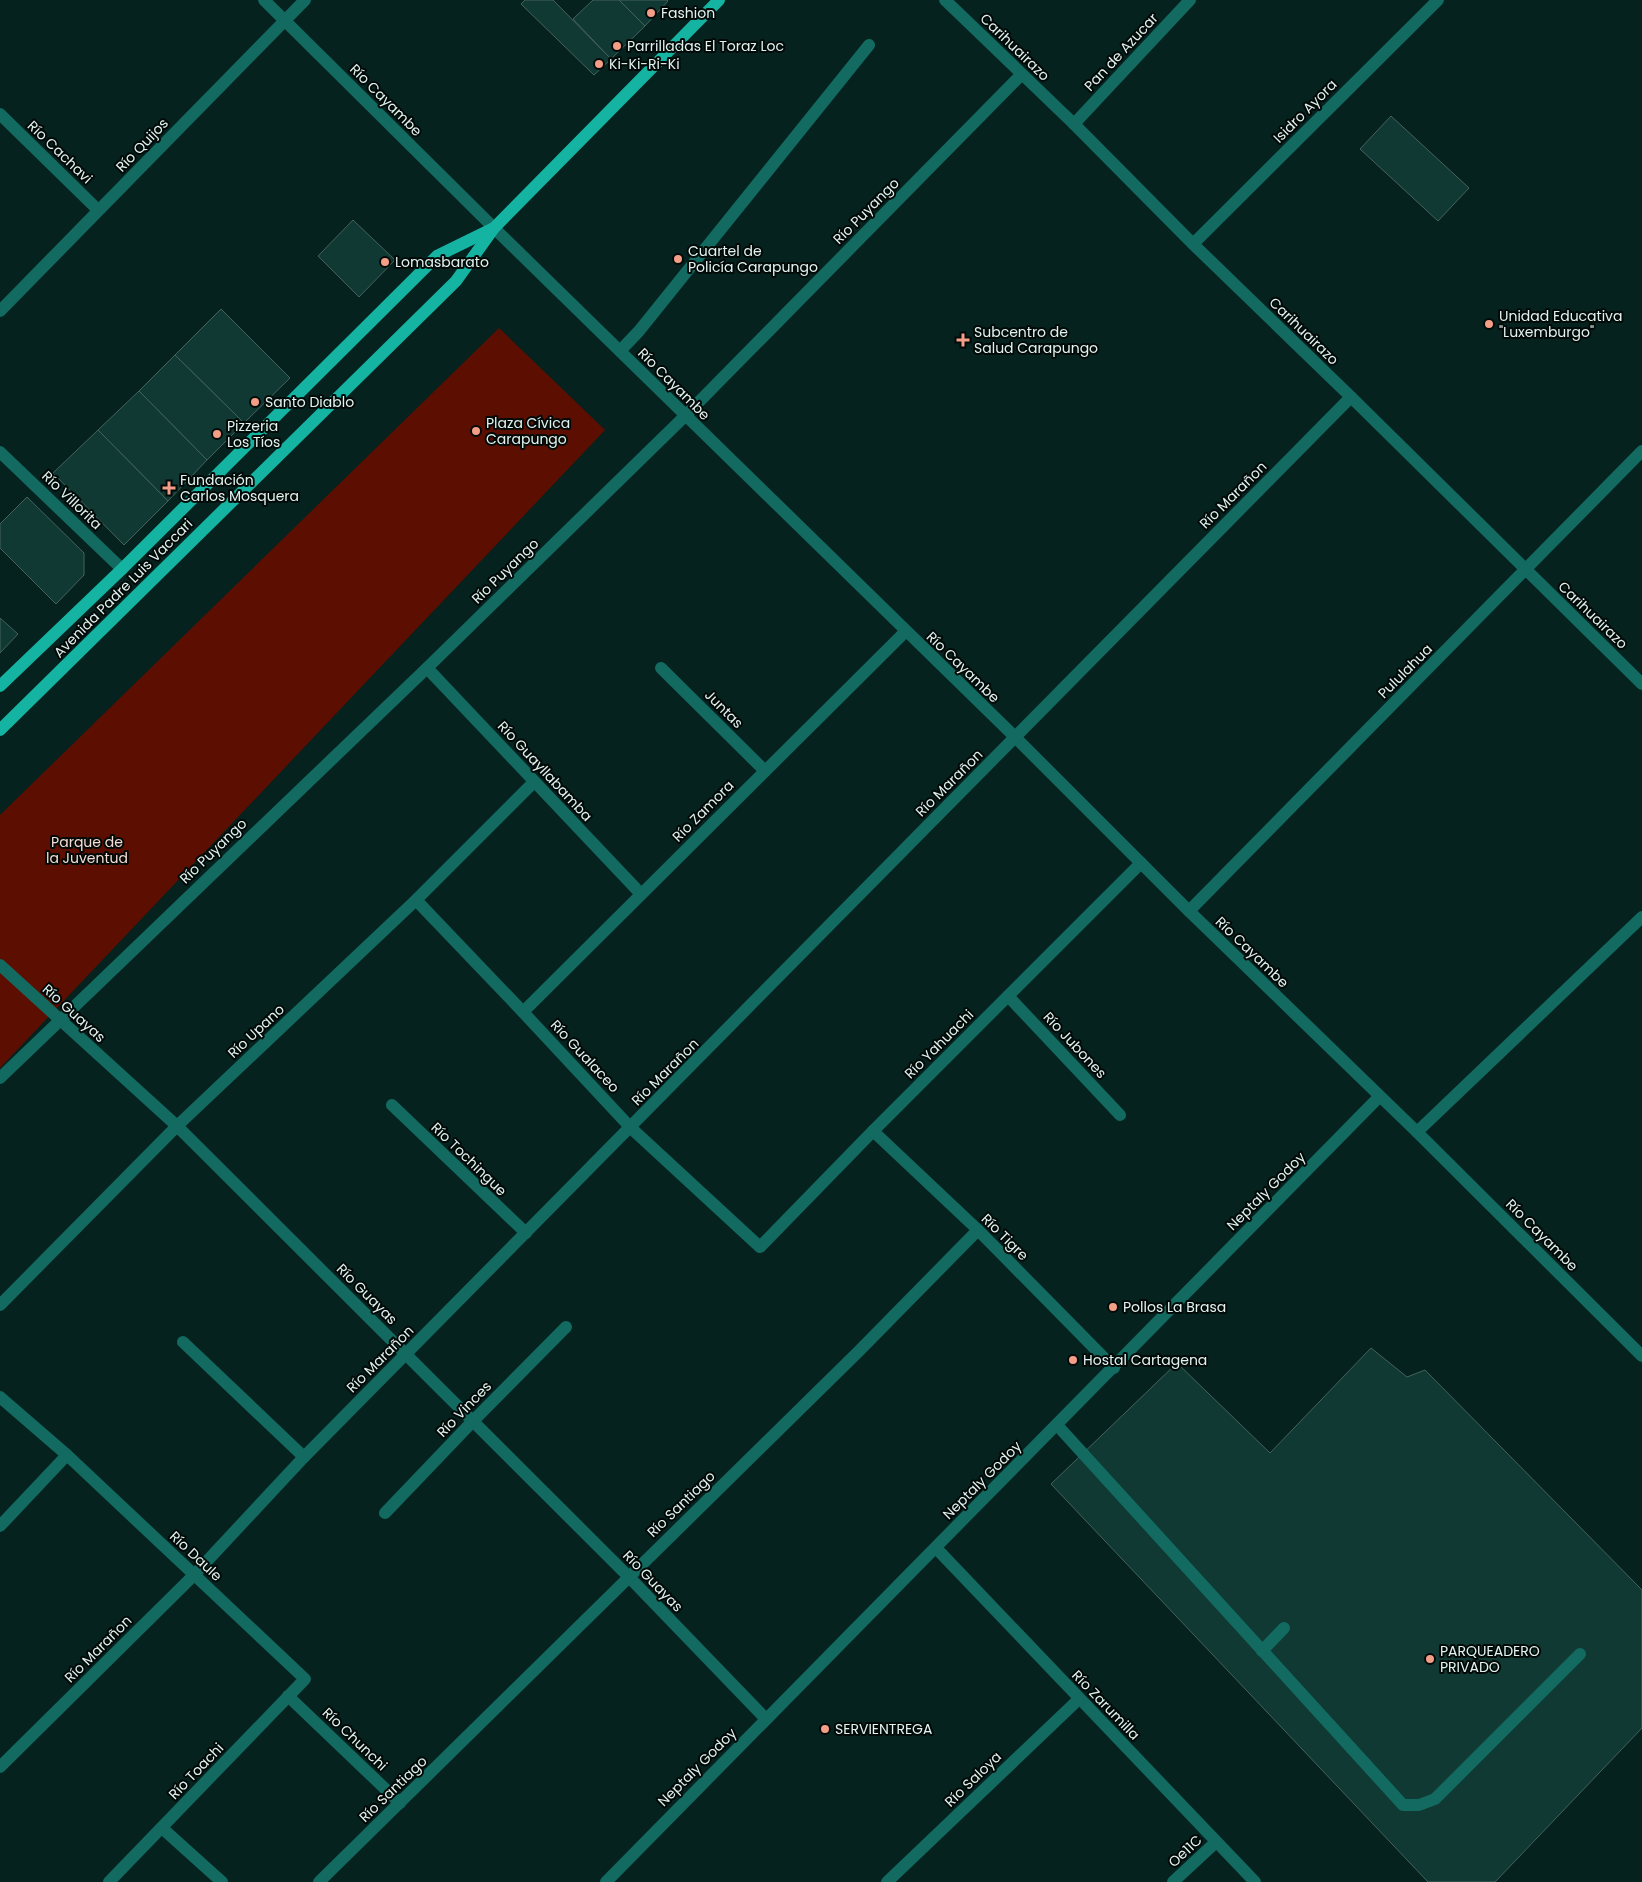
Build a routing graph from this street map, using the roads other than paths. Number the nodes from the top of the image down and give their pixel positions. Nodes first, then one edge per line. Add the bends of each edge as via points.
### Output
1 (264, 0) edge
2 (305, 0) edge
3 (719, 0) edge
4 (945, 0) edge
5 (1190, 0) edge
6 (1438, 0) edge
7 (285, 20) junction
8 (869, 45) dead end
9 (1021, 75) junction
10 (0, 114) edge
11 (1074, 124) junction
12 (98, 210) junction
13 (494, 228) junction
14 (1193, 244) junction
15 (0, 310) edge
16 (620, 351) junction
17 (1351, 397) junction
18 (685, 416) junction
19 (0, 452) edge
20 (1640, 456) edge
21 (122, 569) junction
22 (1525, 570) junction
23 (905, 632) junction
24 (427, 668) junction
25 (661, 668) dead end
26 (1642, 684) edge
27 (0, 686) edge
28 (0, 730) edge
29 (1015, 738) junction
30 (765, 771) junction
31 (534, 782) junction
32 (1141, 863) junction
33 (641, 894) junction
34 (416, 900) junction
35 (1189, 911) junction
36 (1642, 917) edge
37 (0, 965) edge
38 (1008, 996) junction
39 (523, 1012) junction
40 (59, 1020) junction
41 (0, 1078) edge
42 (1380, 1097) junction
43 (392, 1105) dead end
44 (1120, 1115) dead end
45 (177, 1126) junction
46 (631, 1128) junction
47 (873, 1131) junction
48 (1417, 1132) junction
49 (978, 1230) junction
50 (526, 1233) junction
51 (760, 1248) joint
52 (0, 1305) edge
53 (566, 1327) dead end
54 (183, 1342) dead end
55 (406, 1354) junction
56 (1642, 1356) edge
57 (1114, 1368) junction
58 (0, 1397) edge
59 (473, 1421) junction
60 (1057, 1425) junction
61 (67, 1455) junction
62 (304, 1457) junction
63 (386, 1514) dead end
64 (0, 1526) edge
65 (936, 1548) junction
66 (194, 1575) junction
67 (629, 1577) junction
68 (1284, 1628) dead end
69 (1262, 1651) junction
70 (1580, 1654) dead end
71 (305, 1679) joint
72 (288, 1696) junction
73 (1079, 1698) junction
74 (766, 1719) junction
75 (0, 1767) edge
76 (400, 1803) junction
77 (162, 1828) junction
78 (1216, 1842) junction
79 (109, 1882) edge
80 (222, 1882) edge
81 (319, 1882) edge
82 (606, 1882) edge
83 (887, 1882) edge
84 (1174, 1882) edge
85 (1255, 1882) edge

1 - 7 street, Río Cayambe
2 - 7 street, Río Quijos
3 - 13 main road, Avenida Padre Luis Vaccari
4 - 9 street, Carihuairazo
5 - 11 street, Pan de Azucar
6 - 14 street, Isidro Ayora
7 - 12 street, Río Quijos
7 - 13 street, Río Cayambe
8 - 16 street
9 - 11 street, Carihuairazo
9 - 18 street, Río Puyango
10 - 12 street, Río Cachavi
11 - 14 street, Carihuairazo
12 - 15 street, Río Quijos
13 - 16 street, Río Cayambe
13 - 21 main road, Avenida Padre Luis Vaccari via 437,256
13 - 28 main road, Avenida Padre Luis Vaccari via 456,281
14 - 17 street, Carihuairazo
16 - 18 street, Río Cayambe
17 - 22 street, Carihuairazo
17 - 29 street, Río Marañon
18 - 23 street, Río Cayambe
18 - 24 street, Río Puyango
19 - 21 street, Río Villorita
20 - 22 street, Pululahua
21 - 27 main road, Avenida Padre Luis Vaccari
22 - 26 street, Carihuairazo
22 - 35 street, Pululahua
23 - 29 street, Río Cayambe
23 - 30 street, Río Zamora
24 - 31 street, Río Guayllabamba
24 - 40 street, Río Puyango
25 - 30 street, Juntas
29 - 32 street, Río Cayambe
29 - 46 street, Río Marañon
30 - 33 street, Río Zamora
31 - 33 street, Río Guayllabamba
31 - 34 street, Río Upano
32 - 35 street, Río Cayambe
32 - 38 street, Río Yahuachi
33 - 39 street, Río Zamora
34 - 39 street, Río Gualaceo
34 - 45 street, Río Upano
35 - 42 street, Río Cayambe
36 - 48 street
37 - 40 street, Río Guayas
38 - 44 street, Río Jubones
38 - 47 street, Río Yahuachi
39 - 46 street, Río Gualaceo
40 - 41 street, Río Puyango
40 - 45 street, Río Guayas
42 - 48 street, Río Cayambe
42 - 57 street, Neptaly Godoy
43 - 50 street, Río Tochingue
45 - 52 street, Río Upano
45 - 55 street, Río Guayas
46 - 50 street, Río Marañon
46 - 51 street, Río Gualaceo
47 - 49 street, Río Tigre
47 - 51 street, Río Yahuachi
48 - 56 street, Río Cayambe
49 - 57 street, Río Tigre
49 - 67 street, Río Santiago
50 - 55 street, Río Marañon
53 - 59 street, Río Vinces
54 - 62 street
55 - 59 street, Río Guayas
55 - 62 street, Río Marañon
57 - 60 street, Neptaly Godoy
58 - 61 street, Río Daule
59 - 63 street, Río Vinces
59 - 67 street, Río Guayas
60 - 65 street, Neptaly Godoy
60 - 69 street
61 - 64 street
61 - 66 street, Río Daule
62 - 66 street, Río Marañon
65 - 73 street, Río Zarumilla
65 - 74 street, Neptaly Godoy
66 - 71 street, Río Daule
66 - 75 street, Río Marañon
67 - 74 street, Río Guayas
67 - 76 street, Río Santiago
68 - 69 street
69 - 70 street via 1403,1805 1419,1805 1435,1799
71 - 72 street, Río Toachi
72 - 76 street, Río Chunchi
72 - 77 street, Río Toachi
73 - 78 street, Río Zarumilla
73 - 83 street, Río Saloya
74 - 82 street, Neptaly Godoy
76 - 81 street, Río Santiago
77 - 79 street, Río Toachi
77 - 80 street
78 - 84 street, Oe11C
78 - 85 street, Río Zarumilla

